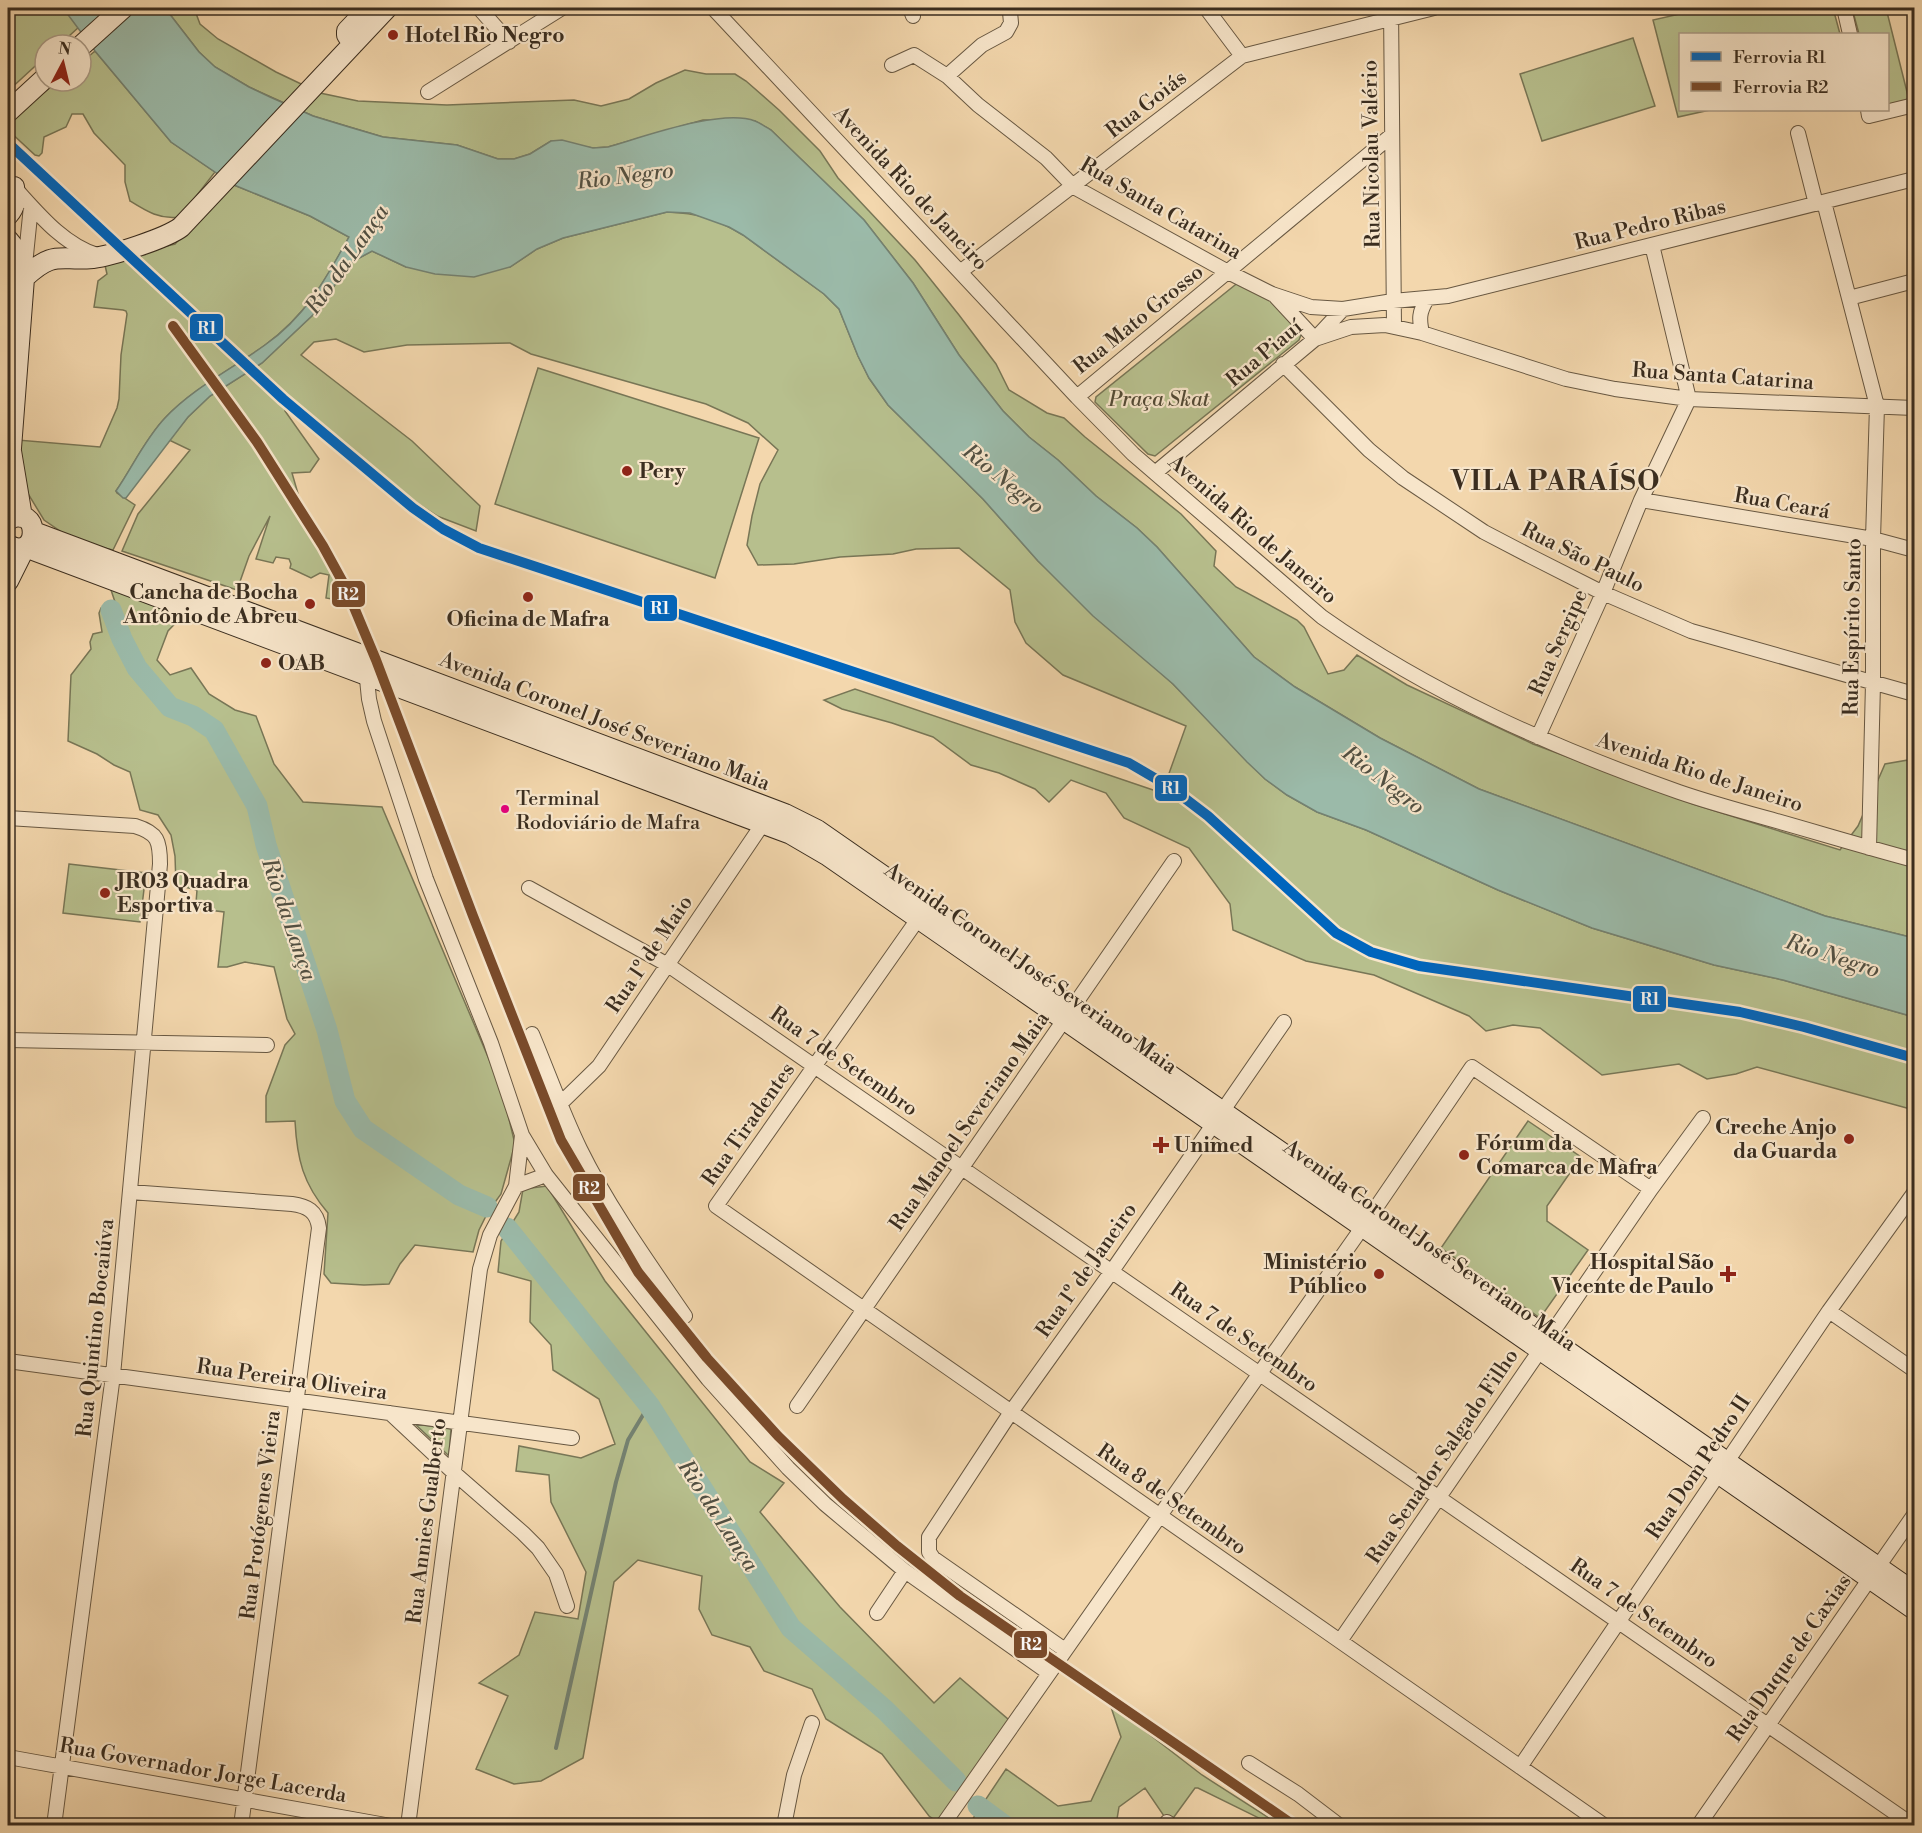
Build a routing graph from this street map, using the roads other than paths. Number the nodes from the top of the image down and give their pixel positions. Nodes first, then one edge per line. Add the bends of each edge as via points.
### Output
1 (123, 8) edge
2 (369, 8) edge
3 (387, 8) edge
4 (479, 8) edge
5 (560, 8) edge
6 (713, 8) edge
7 (1007, 8) edge
8 (1206, 8) edge
9 (1434, 8) edge
10 (1844, 8) edge
11 (1391, 13) edge
12 (1850, 33) edge
13 (93, 35) edge
14 (509, 42) junction
15 (353, 44) junction
16 (1242, 56) junction
17 (892, 64) dead end
18 (947, 76) junction
19 (33, 89) edge
20 (428, 92) dead end
21 (1914, 105) edge
22 (1868, 111) edge
23 (8, 112) edge
24 (1798, 133) dead end
25 (1392, 135) junction
26 (1914, 179) edge
27 (11, 184) edge
28 (1074, 187) junction
29 (1820, 203) junction
30 (31, 206) junction
31 (8, 215) edge
32 (8, 240) edge
33 (1652, 245) junction
34 (102, 256) junction
35 (19, 269) edge
36 (960, 272) junction
37 (1228, 272) junction
38 (1914, 281) edge
39 (1272, 294) junction
40 (1849, 298) junction
41 (1427, 299) junction
42 (1393, 301) junction
43 (1343, 309) junction
44 (1394, 326) junction
45 (1422, 333) junction
46 (1315, 339) junction
47 (1283, 364) junction
48 (1077, 397) junction
49 (1689, 399) junction
50 (1877, 406) junction
51 (1914, 408) edge
52 (9, 454) edge
53 (1155, 473) junction
54 (17, 493) junction
55 (1641, 500) junction
56 (53, 538) junction
57 (1873, 539) junction
58 (16, 547) edge
59 (1914, 550) edge
60 (1603, 593) junction
61 (366, 665) junction
62 (1873, 682) junction
63 (1914, 694) edge
64 (1538, 736) junction
65 (8, 818) edge
66 (764, 822) junction
67 (1869, 848) junction
68 (1914, 860) edge
69 (1174, 861) dead end
70 (529, 888) dead end
71 (918, 919) junction
72 (668, 965) junction
73 (1069, 1013) junction
74 (1284, 1022) dead end
75 (532, 1034) dead end
76 (8, 1040) edge
77 (144, 1043) junction
78 (267, 1046) dead end
79 (814, 1066) junction
80 (561, 1103) junction
81 (1218, 1117) junction
82 (1703, 1118) dead end
83 (522, 1135) junction
84 (962, 1168) junction
85 (546, 1175) junction
86 (516, 1186) junction
87 (1651, 1189) junction
88 (130, 1192) junction
89 (1914, 1193) edge
90 (716, 1206) joint
91 (1367, 1221) junction
92 (1112, 1271) junction
93 (864, 1309) junction
94 (1829, 1311) junction
95 (685, 1317) dead end
96 (1544, 1344) junction
97 (8, 1361) edge
98 (1914, 1370) edge
99 (1259, 1373) junction
100 (113, 1375) junction
101 (296, 1400) junction
102 (797, 1406) dead end
103 (1011, 1412) junction
104 (390, 1413) junction
105 (460, 1423) junction
106 (572, 1438) dead end
107 (1723, 1468) junction
108 (453, 1472) junction
109 (1439, 1498) junction
110 (1160, 1515) junction
111 (1914, 1515) edge
112 (905, 1571) junction
113 (1874, 1573) junction
114 (1914, 1593) edge
115 (567, 1606) dead end
116 (1914, 1609) edge
117 (877, 1613) dead end
118 (1619, 1622) junction
119 (1340, 1641) junction
120 (1065, 1650) junction
121 (1049, 1673) junction
122 (812, 1723) dead end
123 (1768, 1725) junction
124 (8, 1756) edge
125 (1249, 1763) dead end
126 (62, 1766) junction
127 (1520, 1767) junction
128 (244, 1799) junction
129 (54, 1826) edge
130 (241, 1826) edge
131 (391, 1826) edge
132 (408, 1826) edge
133 (784, 1826) edge
134 (942, 1826) edge
135 (1340, 1826) edge
136 (1605, 1826) edge
137 (1698, 1826) edge
138 (1914, 1826) edge

1 - 13 main road
2 - 15 main road via 347,31
3 - 15 main road
4 - 14 street
5 - 14 street
6 - 36 street, Avenida Rio de Janeiro
7 - 18 street via 1011,23 1006,32 982,45
8 - 16 street
9 - 11 street
10 - 12 street
11 - 16 street
11 - 25 street, Rua Nicolau Valério
14 - 20 street
15 - 34 main road via 174,232
16 - 28 street, Rua Goiás
17 - 18 street, Rua Santa Catarina via 914,55
18 - 28 street, Rua Santa Catarina via 1046,158
19 - 23 main road
21 - 22 street via 1869,116
24 - 29 street, Rua Espírito Santo
25 - 37 street, Rua Mato Grosso
25 - 42 street, Rua Nicolau Valério
26 - 29 street, Rua Pedro Ribas
27 - 30 street
27 - 31 main road via 16,199
28 - 36 street, Rua Goiás
28 - 37 street, Rua Santa Catarina
29 - 33 street, Rua Pedro Ribas
29 - 40 street, Rua Espírito Santo
30 - 34 street via 76,246
30 - 35 street
32 - 35 main road via 17,251
33 - 41 street, Rua Pedro Ribas
33 - 49 street
34 - 35 main road via 59,257
35 - 52 main road
36 - 48 street, Avenida Rio de Janeiro
37 - 39 street, Rua Santa Catarina
37 - 48 street, Rua Mato Grosso
38 - 40 street
39 - 43 street, Rua Santa Catarina via 1311,307
39 - 46 street, Rua Santa Catarina
40 - 50 street, Rua Espírito Santo
41 - 42 street, Rua Pedro Ribas
41 - 45 street via 1419,315
42 - 43 street, Rua Santa Catarina
42 - 44 street
43 - 46 street, Rua Piauí
44 - 45 street, Rua Santa Catarina
44 - 46 street, Rua Santa Catarina via 1351,327
45 - 49 street, Rua Santa Catarina via 1574,381
46 - 47 street, Rua Piauí
47 - 53 street, Rua Piauí
47 - 60 street, Rua São Paulo via 1369,450 1403,478 1484,531
48 - 53 street, Avenida Rio de Janeiro
49 - 50 street, Rua Santa Catarina
49 - 55 street, Rua Sergipe
50 - 51 street, Rua Santa Catarina
50 - 57 street, Rua Espírito Santo
52 - 54 main road
53 - 64 street, Avenida Rio de Janeiro via 1302,601 1353,639 1433,686
54 - 56 main road
54 - 58 main road
55 - 57 street, Rua Ceará
55 - 60 street, Rua Sergipe
56 - 58 main road, Avenida Coronel José Severiano Maia
56 - 61 main road, Avenida Coronel José Severiano Maia
57 - 59 street, Rua Ceará
57 - 62 street, Rua Espírito Santo
58 - 61 main road, Avenida Coronel José Severiano Maia
60 - 62 street, Rua São Paulo via 1691,631
60 - 64 street, Rua Sergipe
61 - 66 main road, Avenida Coronel José Severiano Maia
61 - 73 main road, Avenida Coronel José Severiano Maia via 801,821 832,839
61 - 83 street via 374,721 426,879 491,1043
62 - 63 street, Rua São Paulo
62 - 67 street, Rua Espírito Santo
64 - 67 street, Avenida Rio de Janeiro via 1680,792
65 - 77 street, Rua Quintino Bocaiúva via 135,826 155,835 160,864
66 - 71 main road, Avenida Coronel José Severiano Maia via 810,844
66 - 72 street, Rua 1º de Maio
67 - 68 street, Avenida Rio de Janeiro
69 - 73 street, Rua Manoel Severiano Maia
70 - 72 street, Rua 7 de Setembro
71 - 73 main road, Avenida Coronel José Severiano Maia
71 - 79 street, Rua Tiradentes
72 - 79 street, Rua 7 de Setembro
72 - 80 street, Rua 1º de Maio via 599,1065
73 - 81 main road, Avenida Coronel José Severiano Maia
73 - 84 street, Rua Manoel Severiano Maia
74 - 81 street, Rua 1º de Janeiro
75 - 80 street
76 - 77 street
77 - 78 street
77 - 88 street, Rua Quintino Bocaiúva
79 - 84 street, Rua 7 de Setembro
79 - 90 street, Rua Tiradentes
80 - 95 street via 599,1185
81 - 91 main road, Avenida Coronel José Severiano Maia
81 - 92 street, Rua 1º de Janeiro
82 - 87 street, Rua Senador Salgado Filho
83 - 85 street
83 - 86 street, Rua Annies Gualberto
84 - 92 street, Rua 7 de Setembro
84 - 93 street, Rua Manoel Severiano Maia
85 - 86 street
85 - 112 street via 663,1324 758,1435 825,1504
86 - 105 street, Rua Annies Gualberto via 484,1250
87 - 91 street via 1472,1067
87 - 96 street, Rua Senador Salgado Filho
88 - 100 street, Rua Quintino Bocaiúva
88 - 101 street, Rua Protógenes Vieira via 291,1204 313,1211 319,1228
89 - 94 street, Rua Dom Pedro II
90 - 93 street, Rua 8 de Setembro
91 - 96 main road, Avenida Coronel José Severiano Maia
91 - 99 street
92 - 99 street, Rua 7 de Setembro
92 - 103 street, Rua 1º de Janeiro
93 - 102 street, Rua Manoel Severiano Maia
93 - 103 street, Rua 8 de Setembro
94 - 98 street
94 - 107 street, Rua Dom Pedro II
96 - 107 main road, Avenida Coronel José Severiano Maia
96 - 109 street, Rua Senador Salgado Filho
97 - 100 street, Rua Pereira Oliveira
99 - 109 street, Rua 7 de Setembro
99 - 110 street
100 - 101 street, Rua Pereira Oliveira
100 - 126 street, Rua Quintino Bocaiúva
101 - 104 street, Rua Pereira Oliveira
101 - 128 street, Rua Protógenes Vieira
103 - 110 street, Rua 8 de Setembro
103 - 120 street, Rua 1º de Janeiro via 934,1529 929,1552
104 - 105 street, Rua Pereira Oliveira
104 - 108 street
105 - 106 street, Rua Pereira Oliveira
105 - 108 street, Rua Annies Gualberto
107 - 113 main road, Avenida Coronel José Severiano Maia
107 - 118 street, Rua Dom Pedro II
108 - 115 street via 538,1548 556,1574
108 - 132 street, Rua Annies Gualberto
109 - 118 street, Rua 7 de Setembro
109 - 119 street, Rua Senador Salgado Filho
110 - 119 street, Rua 8 de Setembro
110 - 120 street
111 - 113 street, Rua Duque de Caxias
112 - 117 street
112 - 121 street
113 - 114 main road, Avenida Coronel José Severiano Maia
113 - 116 main road, Avenida Coronel José Severiano Maia
113 - 123 street, Rua Duque de Caxias
118 - 123 street, Rua 7 de Setembro
118 - 127 street, Rua Dom Pedro II
119 - 127 street, Rua 8 de Setembro
120 - 121 street
121 - 134 street
122 - 133 street via 794,1775
123 - 137 street, Rua Duque de Caxias
123 - 138 street, Rua 7 de Setembro
124 - 126 street, Rua Governador Jorge Lacerda
125 - 135 street
126 - 128 street, Rua Governador Jorge Lacerda
126 - 129 street, Rua Quintino Bocaiúva
127 - 136 street, Rua 8 de Setembro
128 - 130 street, Rua Protógenes Vieira
128 - 131 street, Rua Governador Jorge Lacerda

